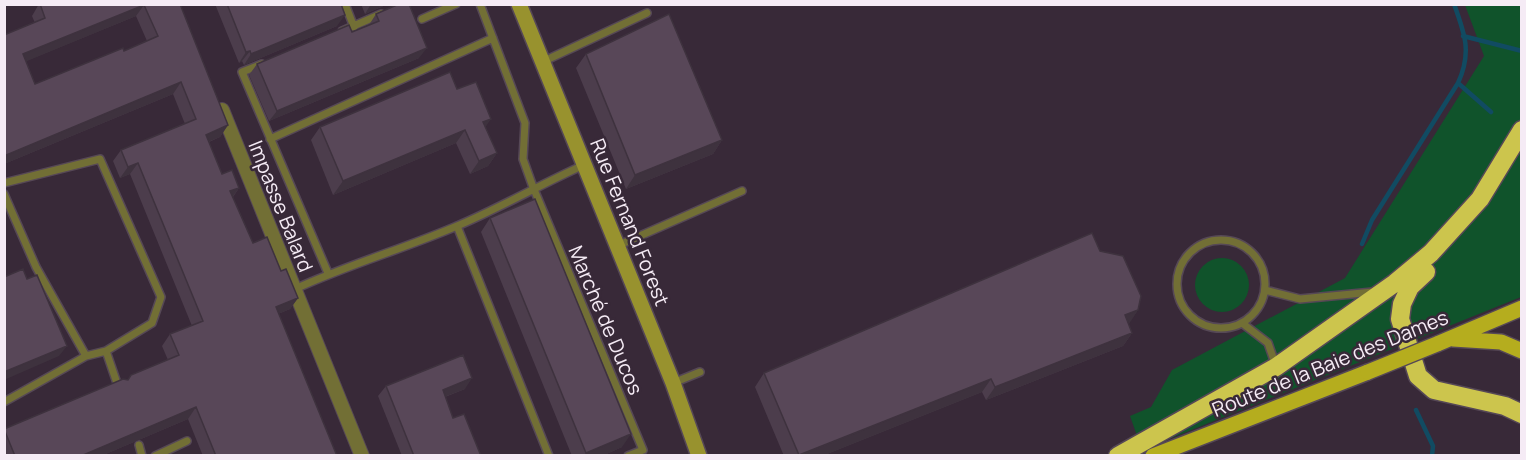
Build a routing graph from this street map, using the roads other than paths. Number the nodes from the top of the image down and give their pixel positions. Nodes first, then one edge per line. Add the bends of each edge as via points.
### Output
1 (345, 4) edge
2 (456, 4) edge
3 (480, 4) edge
4 (519, 4) edge
5 (393, 9) edge
6 (646, 14) dead end
7 (422, 19) dead end
8 (354, 27) junction
9 (334, 35) edge
10 (493, 38) junction
11 (273, 60) edge
12 (542, 62) junction
13 (215, 92) edge
14 (1521, 130) edge
15 (270, 139) junction
16 (584, 165) junction
17 (4, 183) edge
18 (533, 188) junction
19 (742, 191) dead end
20 (4, 194) edge
21 (1480, 199) junction
22 (457, 226) junction
23 (617, 246) junction
24 (328, 273) junction
25 (293, 290) junction
26 (1265, 290) junction
27 (1382, 291) junction
28 (1521, 308) edge
29 (1242, 323) junction
30 (1444, 341) junction
31 (106, 351) junction
32 (1521, 351) edge
33 (86, 356) junction
34 (1276, 368) junction
35 (700, 372) dead end
36 (673, 383) junction
37 (118, 386) edge
38 (4, 402) edge
39 (1521, 414) edge
40 (187, 441) dead end
41 (139, 445) edge
42 (142, 456) edge
43 (155, 456) edge
44 (362, 456) edge
45 (549, 456) edge
46 (628, 456) edge
47 (699, 456) edge
48 (1118, 456) edge
49 (1153, 456) edge

1 - 8 lane
2 - 7 lane
3 - 10 lane, Marché de Ducos
4 - 12 street, Rue Fernand Forest
5 - 8 lane
6 - 12 lane
8 - 9 lane
10 - 15 lane
10 - 18 lane, Marché de Ducos via 525,123 523,159
11 - 15 lane via 242,72
12 - 16 street, Rue Fernand Forest
13 - 25 street, Impasse Balard
14 - 21 highway
15 - 24 lane
16 - 18 lane
16 - 23 street, Rue Fernand Forest
17 - 31 lane via 100,159 161,297 152,323
18 - 22 lane
18 - 46 lane, Marché de Ducos via 643,450
19 - 23 lane
20 - 33 lane via 36,267
21 - 27 highway via 1431,254
21 - 39 highway via 1466,231 1410,287 1400,319 1418,376 1434,390 1505,406
22 - 24 lane
22 - 45 lane
23 - 36 street, Rue Fernand Forest
24 - 25 lane
25 - 44 street, Impasse Balard
26 - 27 lane via 1300,298
26 - 29 lane via 1253,315
26 - 29 lane via 1261,264 1242,244 1214,240 1191,251 1183,261 1177,290 1185,309 1203,325 1216,328
27 - 34 highway
28 - 30 main road, Route de la Baie des Dames
29 - 34 lane via 1268,343
30 - 32 main road via 1502,342
30 - 49 main road, Route de la Baie des Dames, bridge
31 - 33 lane
31 - 37 lane
33 - 38 lane
34 - 48 highway
35 - 36 lane
36 - 47 street, Rue Fernand Forest
40 - 43 lane
41 - 42 lane

